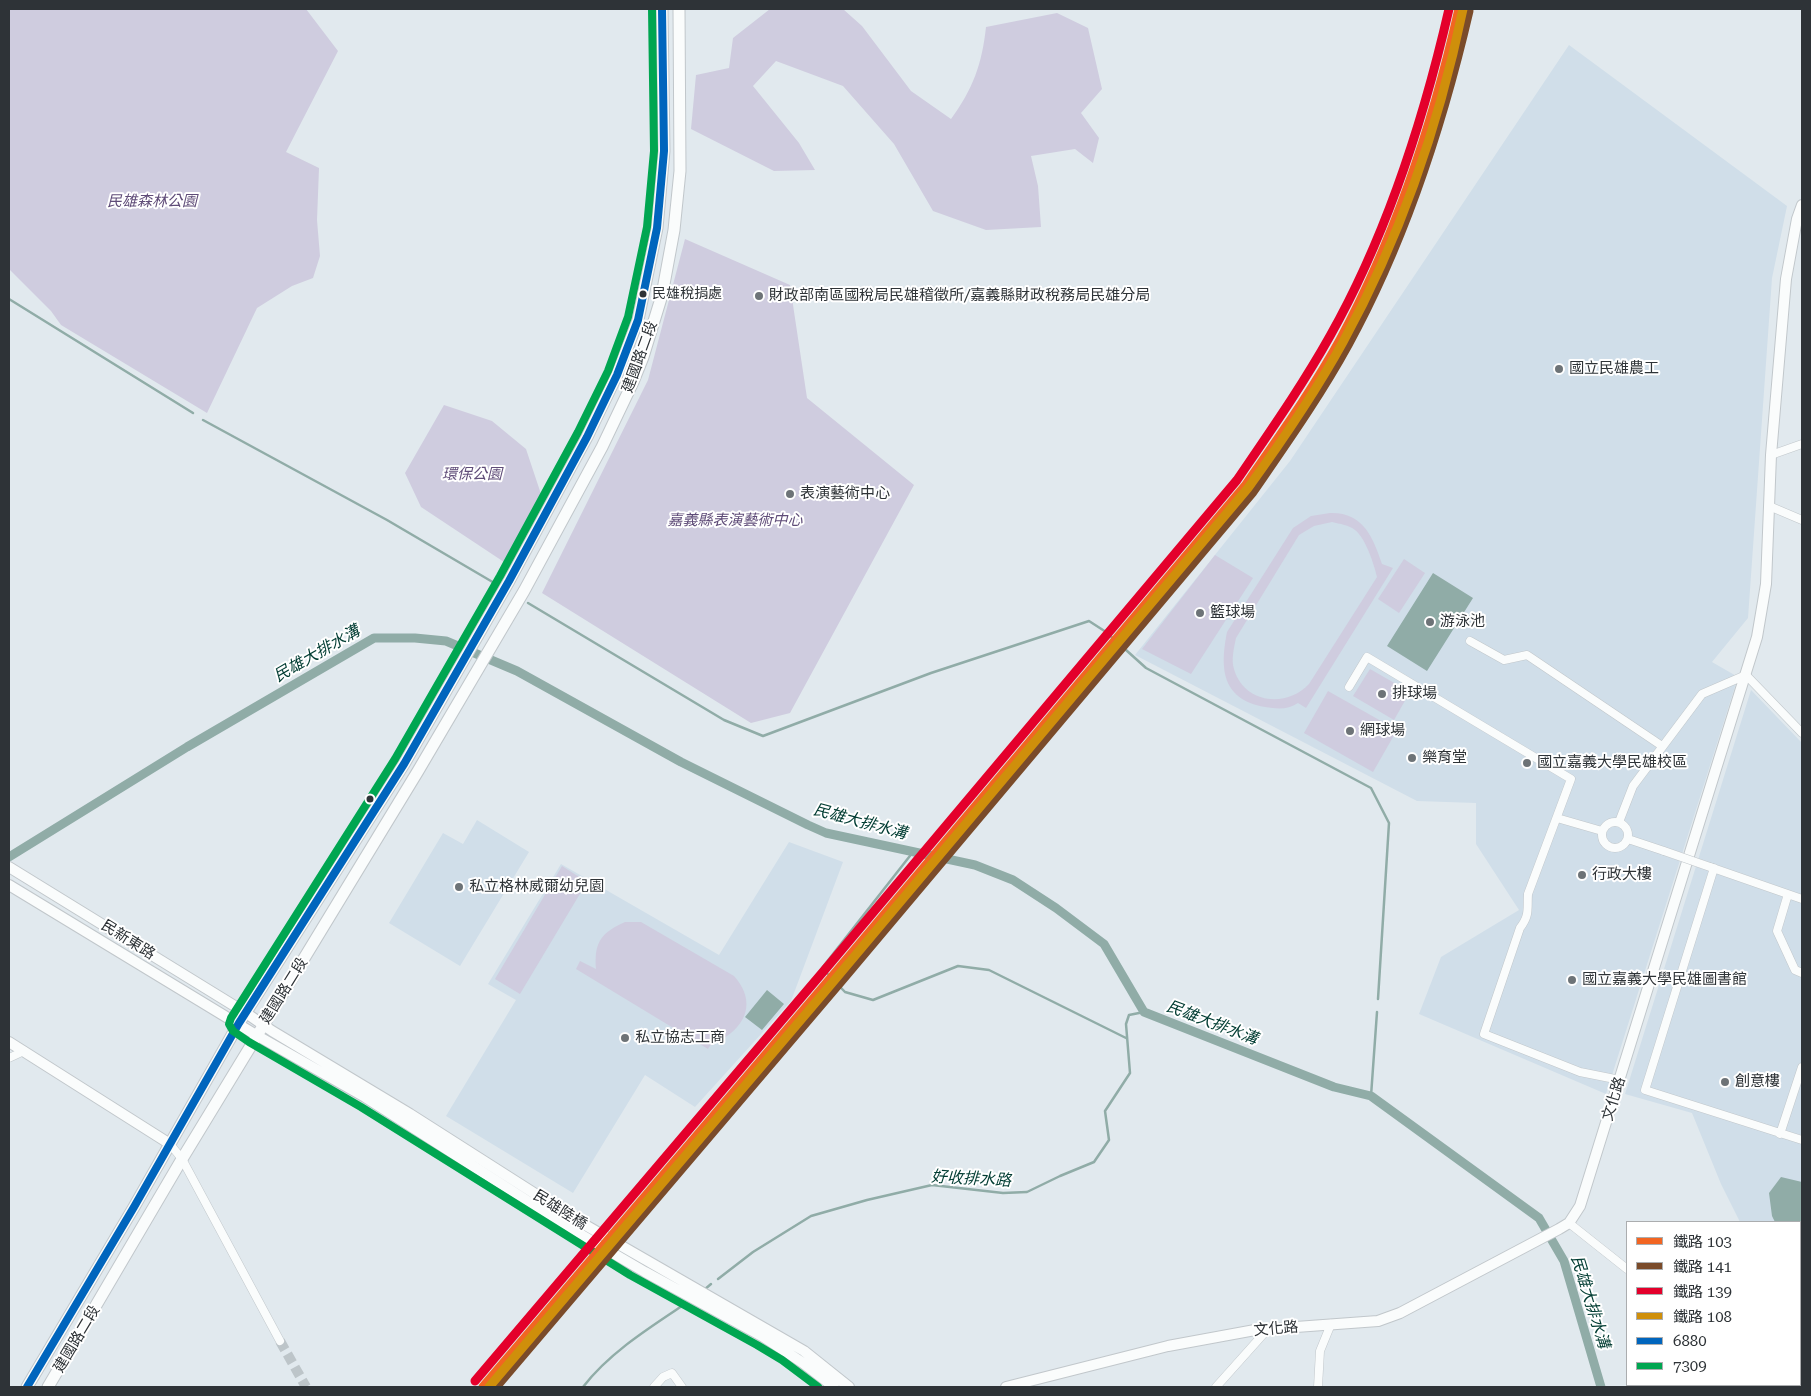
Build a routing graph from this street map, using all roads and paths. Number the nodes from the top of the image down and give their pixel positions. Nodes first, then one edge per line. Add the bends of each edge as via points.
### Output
1 (662, 9) edge
2 (679, 9) edge
3 (664, 151) junction
4 (679, 151) junction
5 (1802, 205) edge
6 (1802, 444) edge
7 (1771, 455) junction
8 (1769, 506) junction
9 (1802, 520) edge
10 (1470, 641) dead end
11 (1746, 675) junction
12 (1349, 687) dead end
13 (1802, 733) edge
14 (1662, 746) junction
15 (1557, 818) junction
16 (1619, 822) junction
17 (1602, 831) junction
18 (1628, 839) junction
19 (9, 867) edge
20 (1712, 867) junction
21 (9, 885) edge
22 (1788, 894) junction
23 (1802, 899) edge
24 (1802, 973) edge
25 (246, 1013) junction
26 (239, 1023) junction
27 (264, 1026) junction
28 (256, 1035) junction
29 (9, 1042) edge
30 (24, 1051) junction
31 (9, 1058) edge
32 (1802, 1067) edge
33 (329, 1071) junction
34 (1620, 1080) junction
35 (1780, 1134) junction
36 (1802, 1140) edge
37 (170, 1144) junction
38 (182, 1159) junction
39 (1569, 1223) junction
40 (1626, 1267) edge
41 (1331, 1324) junction
42 (1267, 1330) junction
43 (280, 1341) tunnel mouth
44 (840, 1385) edge
45 (26, 1387) edge
46 (48, 1387) edge
47 (654, 1387) edge
48 (682, 1387) edge
49 (1006, 1387) edge
50 (1216, 1387) edge
51 (1318, 1387) edge

1 - 3 main road, 建國路二段
2 - 4 main road, 建國路二段
3 - 4 main road
3 - 25 main road, 建國路二段 via 658,228 638,320 617,375 477,637 404,764
4 - 27 main road, 建國路二段 via 680,171 672,239 662,295 633,382 602,447 524,591
5 - 7 street, 文化路 via 1786,279
6 - 7 street
7 - 8 street, 文化路
8 - 9 street
8 - 11 street, 文化路 via 1766,584 1757,637
10 - 14 street via 1504,660 1527,655
11 - 13 street
11 - 14 street via 1702,694
11 - 34 street, 文化路
12 - 15 street via 1367,657 1571,779
14 - 16 street via 1634,786
15 - 17 street
15 - 34 street via 1528,894 1527,919 1520,928 1484,1034 1580,1072
16 - 17 street via 1607,824
16 - 18 street via 1626,828
17 - 18 street via 1602,840 1611,848 1624,845
18 - 20 street, bridge
19 - 25 street, 民新東路
20 - 22 street
20 - 35 street via 1645,1090
21 - 26 street, 民新東路
22 - 23 street
22 - 24 street via 1777,931 1795,970
25 - 26 main road, 建國路二段
25 - 27 street, 民新東路
26 - 28 street, 民新東路
26 - 37 main road, 建國路二段
27 - 28 main road, 建國路二段
27 - 33 street, 民新東路
28 - 33 street, 民新東路
28 - 38 main road, 建國路二段
29 - 30 street
30 - 31 street
30 - 37 street
32 - 35 street
33 - 44 street, 民雄陸橋 via 573,1218 804,1351
34 - 39 street, 文化路 via 1580,1206
35 - 36 street
37 - 38 street
37 - 45 main road, 建國路二段
38 - 43 street
38 - 46 main road, 建國路二段
39 - 40 street
39 - 41 street, 文化路 via 1400,1313 1378,1321
41 - 42 street, 文化路
41 - 51 street via 1320,1351
42 - 49 street, 文化路 via 1168,1346
42 - 50 street
47 - 48 street via 672,1373

